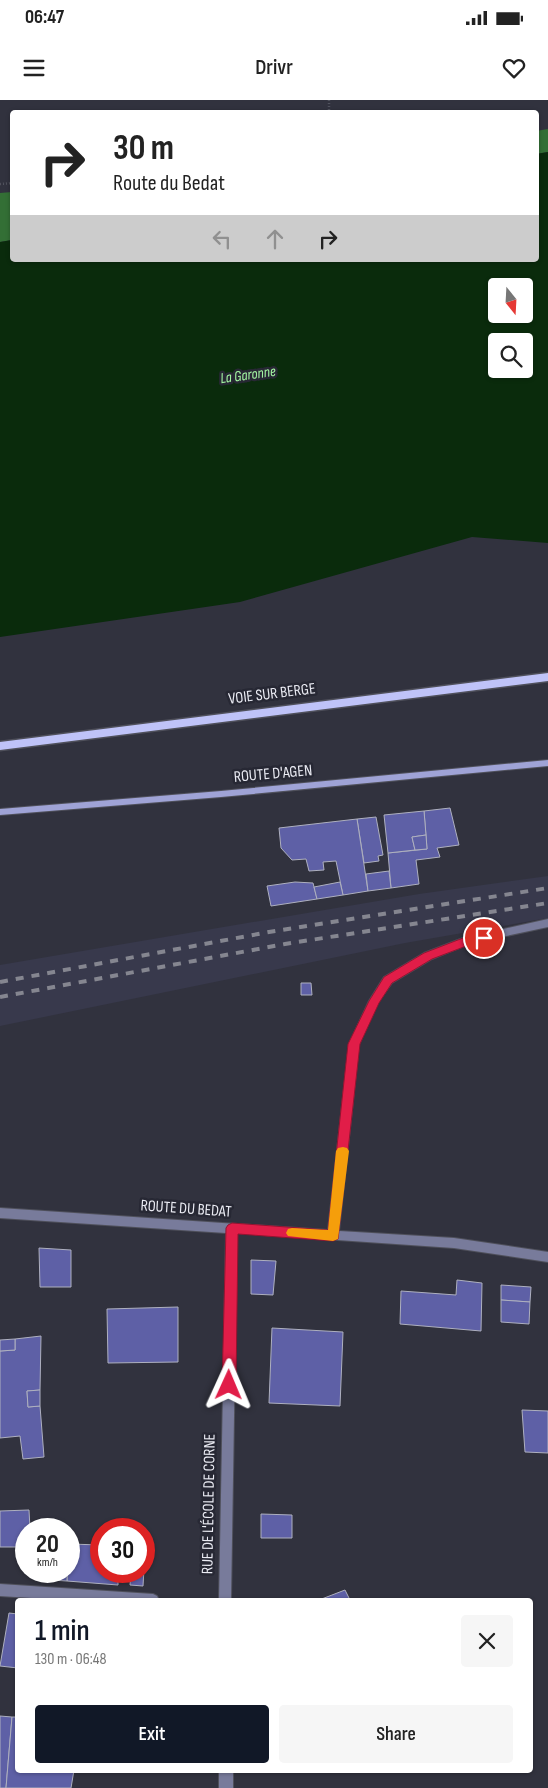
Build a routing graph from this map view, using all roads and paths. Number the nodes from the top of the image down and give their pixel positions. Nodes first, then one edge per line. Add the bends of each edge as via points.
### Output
1 (548, 677) edge
2 (0, 746) edge
3 (548, 763) edge
4 (0, 812) edge
5 (548, 923) edge
6 (0, 1213) edge
7 (232, 1228) junction
8 (333, 1236) junction
9 (548, 1257) edge
10 (0, 1590) edge
11 (122, 1598) edge
12 (225, 1598) edge
13 (226, 1773) edge
14 (226, 1788) edge

1 - 2 main road, VOIE SUR BERGE
3 - 4 main road, ROUTE D'AGEN
5 - 8 street via 467,941 428,956 388,980 374,1001 354,1044
6 - 7 street, ROUTE DU BEDAT
7 - 8 street, ROUTE DU BEDAT
7 - 12 street, RUE DE L'ÉCOLE DE CORNE
8 - 9 street, ROUTE DU BEDAT via 454,1244
10 - 11 street
13 - 14 street

